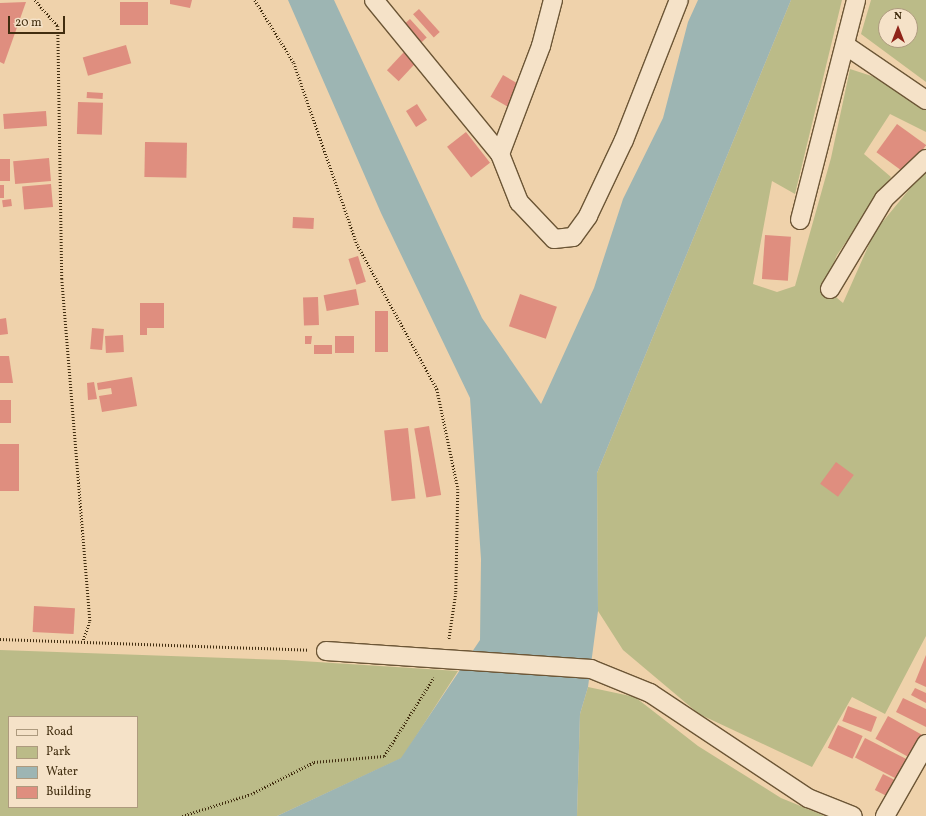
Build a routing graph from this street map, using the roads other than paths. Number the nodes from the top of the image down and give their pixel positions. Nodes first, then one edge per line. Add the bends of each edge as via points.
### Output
1 (374, 0) edge
2 (553, 0) edge
3 (679, 0) edge
4 (856, 0) edge
5 (845, 45) junction
6 (926, 100) edge
7 (500, 154) junction
8 (926, 159) edge
9 (800, 220) dead end
10 (830, 290) dead end
11 (326, 651) road end
12 (926, 744) edge
13 (853, 816) edge
14 (885, 816) edge

1 - 7 street
2 - 7 street via 541,46
3 - 7 street via 624,140 588,216 573,237 554,239 519,202
4 - 5 street
5 - 6 street
5 - 9 street
8 - 10 street via 884,199
11 - 13 street via 591,669 650,693 808,798
12 - 14 street

